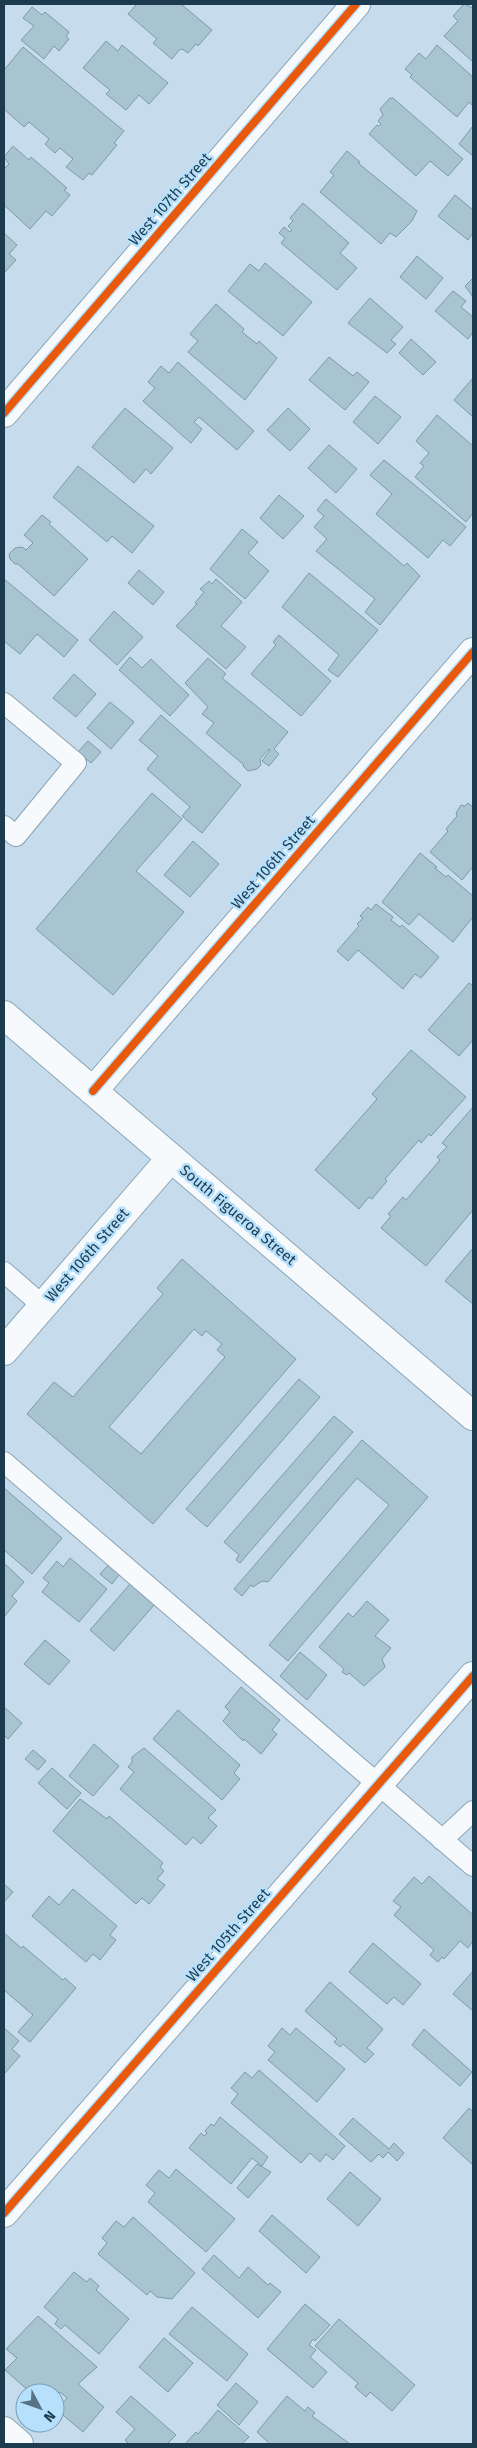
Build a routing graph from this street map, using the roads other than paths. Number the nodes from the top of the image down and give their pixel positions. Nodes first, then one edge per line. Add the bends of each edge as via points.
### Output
1 (356, 4) edge
2 (4, 413) edge
3 (473, 652) edge
4 (4, 703) edge
5 (4, 826) edge
6 (4, 1016) edge
7 (93, 1091) junction
8 (171, 1158) junction
9 (4, 1272) edge
10 (42, 1306) junction
11 (4, 1351) edge
12 (473, 1416) edge
13 (4, 1462) edge
14 (473, 1676) edge
15 (376, 1785) junction
16 (473, 1811) edge
17 (442, 1840) junction
18 (473, 1866) edge
19 (4, 2213) edge
20 (4, 2431) edge
21 (19, 2444) edge

1 - 2 street, West 107th Street
3 - 7 street, West 106th Street
4 - 5 lane via 76,763 16,836
6 - 7 street, South Figueroa Street
7 - 8 street, South Figueroa Street
8 - 10 street, West 106th Street
8 - 12 street, South Figueroa Street
9 - 10 lane
10 - 11 street, West 106th Street
13 - 15 lane
14 - 15 street, West 105th Street
15 - 17 lane
15 - 19 street, West 105th Street
16 - 17 lane
17 - 18 lane
20 - 21 street

